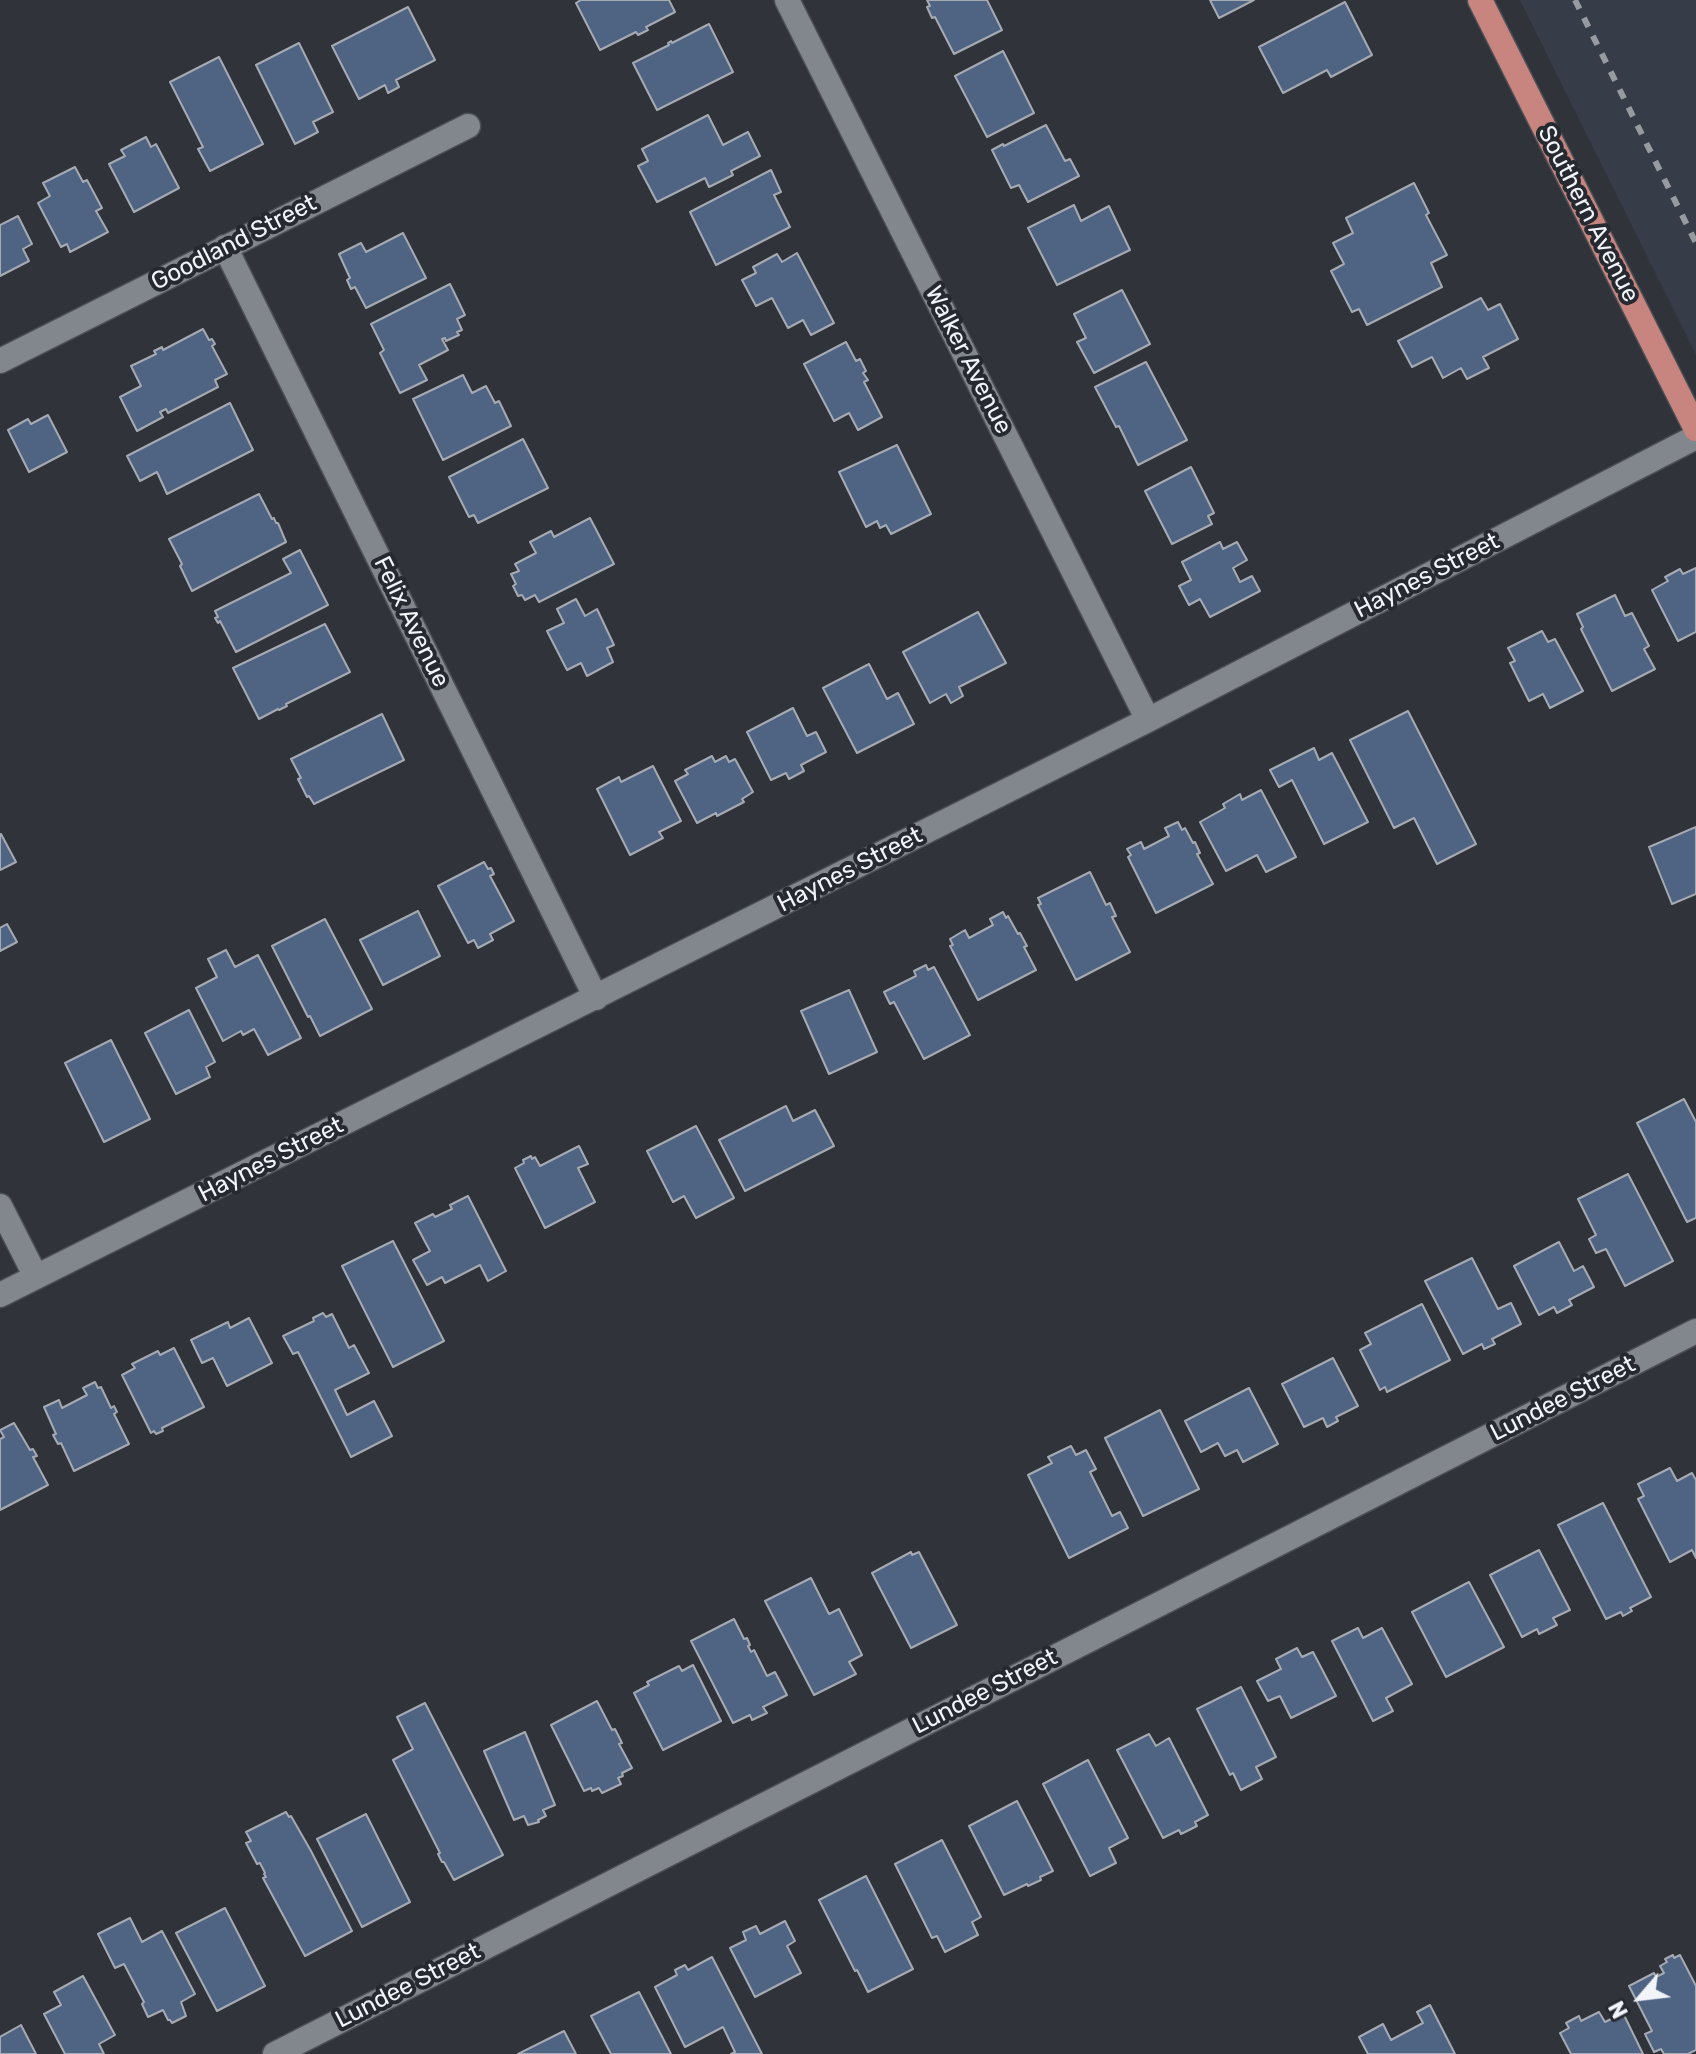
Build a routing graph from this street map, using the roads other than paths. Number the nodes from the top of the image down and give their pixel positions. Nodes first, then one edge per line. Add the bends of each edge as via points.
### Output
1 (787, 0) edge
2 (1480, 0) edge
3 (468, 126) dead end
4 (225, 247) junction
5 (0, 361) edge
6 (1696, 429) edge
7 (1696, 437) edge
8 (1148, 720) junction
9 (596, 998) junction
10 (0, 1206) edge
11 (36, 1277) junction
12 (0, 1295) edge
13 (1696, 1331) edge
14 (275, 2054) edge

1 - 8 street, Walker Avenue
2 - 6 main road, Southern Avenue
3 - 4 street, Goodland Street
4 - 5 street, Goodland Street
4 - 9 street, Felix Avenue
7 - 8 street, Haynes Street
8 - 9 street, Haynes Street
9 - 11 street, Haynes Street
10 - 11 street
11 - 12 street, Haynes Street
13 - 14 street, Lundee Street

